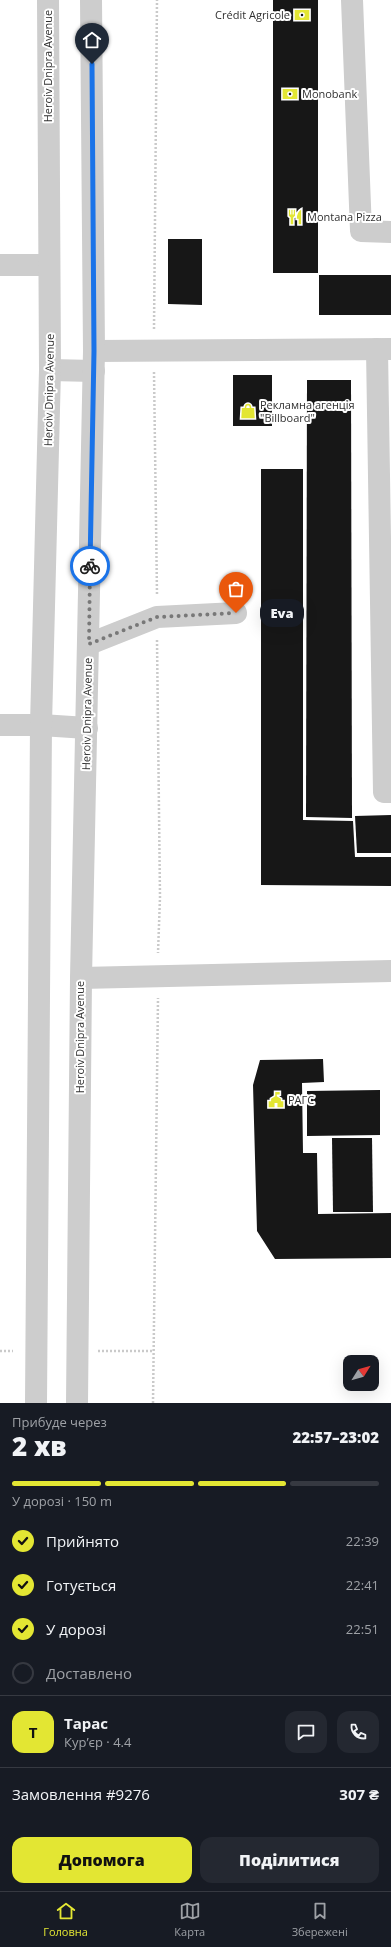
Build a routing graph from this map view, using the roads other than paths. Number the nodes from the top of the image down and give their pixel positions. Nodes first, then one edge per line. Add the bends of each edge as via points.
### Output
1 (48, 0) edge
2 (92, 0) edge
3 (352, 0) edge
4 (391, 232) edge
5 (0, 265) edge
6 (49, 265) junction
7 (384, 349) edge
8 (94, 361) junction
9 (50, 370) junction
10 (236, 613) dead end
11 (89, 644) junction
12 (0, 725) edge
13 (41, 725) junction
14 (87, 728) junction
15 (391, 792) edge
16 (391, 971) edge
17 (81, 978) junction
18 (36, 1403) edge
19 (77, 1403) edge

1 - 6 street, Heroiv Dnipra Avenue
2 - 8 street, Heroiv Dnipra Avenue
3 - 4 street via 361,232
5 - 6 street
6 - 9 street, Heroiv Dnipra Avenue
7 - 8 street via 154,351
7 - 15 street via 384,792
8 - 9 street
8 - 11 street, Heroiv Dnipra Avenue
9 - 13 street, Heroiv Dnipra Avenue
10 - 11 street via 157,617
11 - 14 street, Heroiv Dnipra Avenue
12 - 13 street
13 - 14 street
13 - 18 street, Heroiv Dnipra Avenue
14 - 17 street, Heroiv Dnipra Avenue
16 - 17 street
17 - 19 street, Heroiv Dnipra Avenue

